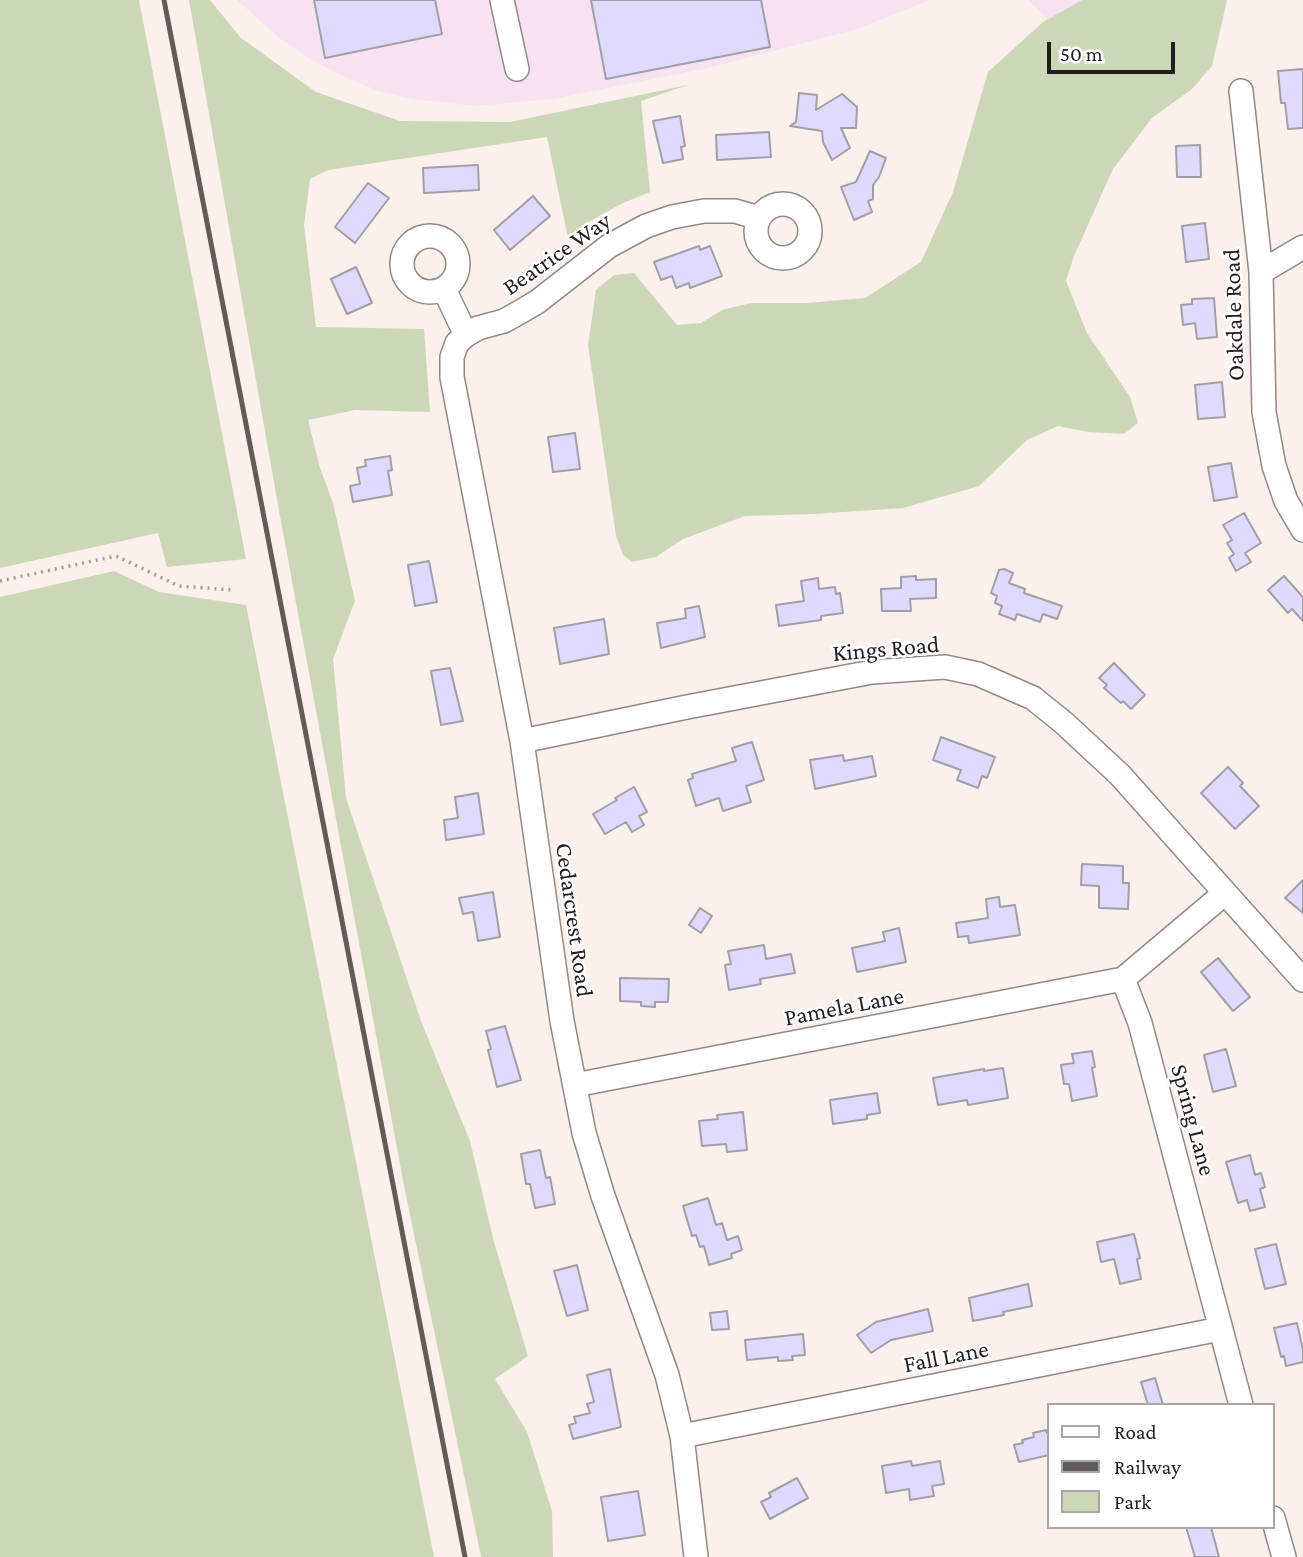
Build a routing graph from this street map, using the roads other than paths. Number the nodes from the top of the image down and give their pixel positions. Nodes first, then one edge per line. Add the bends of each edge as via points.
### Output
1 (502, 0) edge
2 (517, 69) dead end
3 (1241, 91) dead end
4 (759, 218) dead end
5 (1303, 247) edge
6 (1261, 272) junction
7 (444, 289) dead end
8 (466, 335) junction
9 (1303, 530) edge
10 (522, 741) junction
11 (1225, 893) junction
12 (1124, 979) junction
13 (1303, 980) edge
14 (575, 1085) junction
15 (1220, 1329) junction
16 (1240, 1403) edge
17 (682, 1436) junction
18 (1275, 1525) edge
19 (696, 1557) edge
20 (1284, 1557) edge

1 - 2 street
3 - 6 street, Oakdale Road
4 - 8 street, Beatrice Way via 735,211 704,211 646,226 609,246 537,302
5 - 6 street
6 - 9 street, Oakdale Road via 1264,412 1274,466 1286,501
7 - 8 street
8 - 10 street, Cedarcrest Road via 452,357 452,377
10 - 11 street, Kings Road via 872,672 945,667 978,674 1032,698 1064,723 1121,775
10 - 14 street, Cedarcrest Road
11 - 12 street
11 - 13 street, Kings Road
12 - 14 street, Pamela Lane
12 - 15 street, Spring Lane via 1140,1023
14 - 17 street, Cedarcrest Road via 603,1196 667,1375
15 - 16 street, Spring Lane
15 - 17 street, Fall Lane
17 - 19 street, Cedarcrest Road
18 - 20 street

